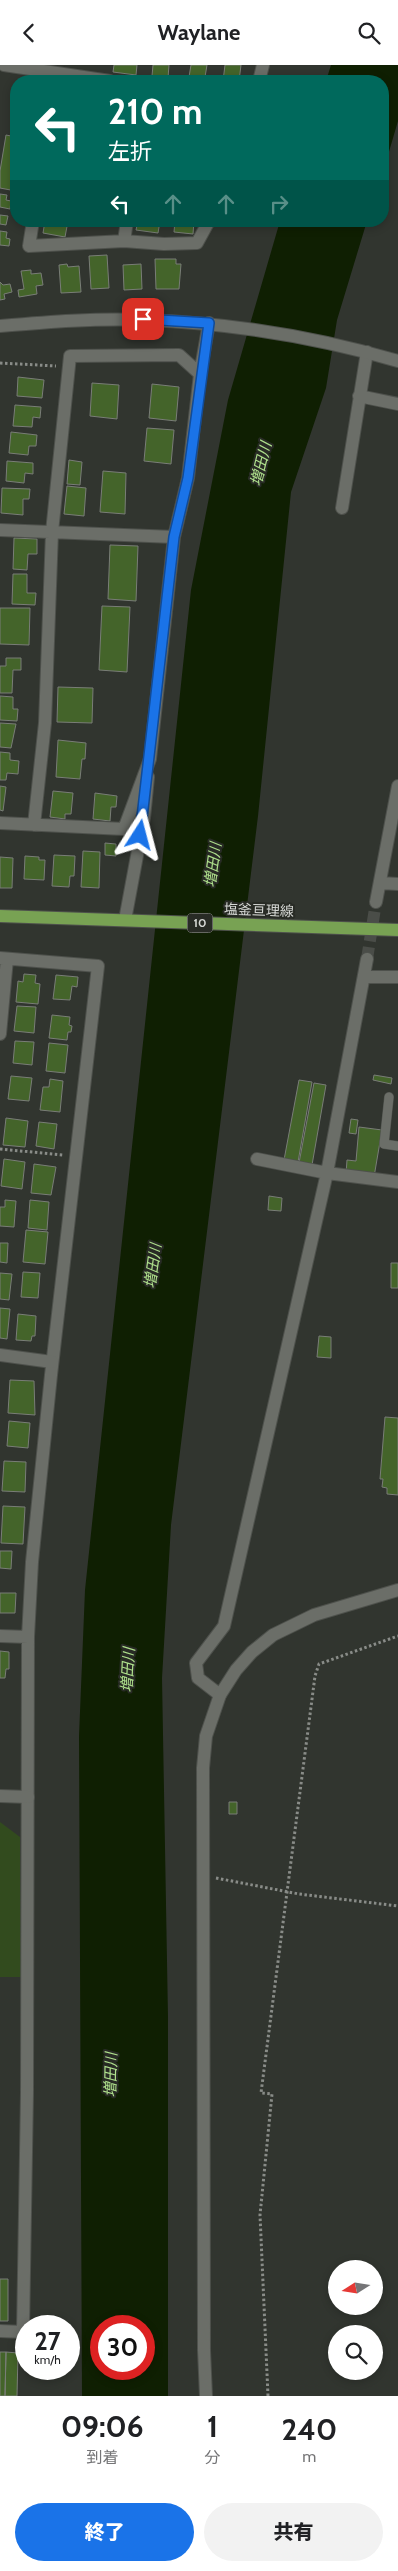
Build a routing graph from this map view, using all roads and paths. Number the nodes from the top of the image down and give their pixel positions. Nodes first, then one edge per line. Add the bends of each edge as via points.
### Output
1 (4, 65) edge
2 (57, 73) edge
3 (70, 75) edge
4 (32, 227) edge
5 (126, 227) edge
6 (206, 227) edge
7 (124, 241) junction
8 (209, 323) junction
9 (0, 326) edge
10 (367, 352) junction
11 (398, 361) edge
12 (0, 363) edge
13 (69, 367) junction
14 (200, 374) junction
15 (359, 396) junction
16 (398, 404) edge
17 (342, 508) dead end
18 (0, 530) edge
19 (52, 532) junction
20 (174, 537) junction
21 (150, 759) junction
22 (398, 786) edge
23 (396, 810) edge
24 (0, 823) edge
25 (34, 825) junction
26 (380, 883) junction
27 (398, 885) edge
28 (376, 902) tunnel mouth
29 (0, 916) edge
30 (128, 921) junction
31 (398, 930) edge
32 (3, 959) edge
33 (367, 959) tunnel mouth
34 (364, 977) junction
35 (398, 977) edge
36 (0, 1034) edge
37 (389, 1097) dead end
38 (398, 1146) edge
39 (0, 1149) edge
40 (76, 1156) junction
41 (258, 1159) dead end
42 (328, 1173) junction
43 (398, 1182) edge
44 (0, 1355) edge
45 (52, 1362) junction
46 (398, 1590) edge
47 (398, 1635) edge
48 (0, 1636) edge
49 (28, 1637) junction
50 (220, 1695) junction
51 (0, 1796) edge
52 (28, 1797) junction
53 (203, 1875) junction
54 (287, 1892) junction
55 (398, 1906) edge
56 (0, 2331) edge
57 (206, 2396) edge
58 (268, 2396) edge

1 - 2 street
2 - 3 street
4 - 7 street via 29,246
5 - 7 street
6 - 7 street via 197,243
8 - 9 street via 143,319
8 - 10 street
8 - 14 street
10 - 11 street
10 - 15 street
12 - 13 path
13 - 14 street via 70,356 178,355
13 - 19 street
14 - 20 street via 188,478
15 - 16 street
15 - 17 street
18 - 19 street
19 - 20 street
19 - 25 street via 45,723
20 - 21 street
21 - 25 street via 124,829
21 - 30 street
22 - 23 street
23 - 26 street
24 - 25 street
26 - 27 street
26 - 28 street
29 - 30 main road, 塩釜亘理線 / 10
30 - 31 main road, 塩釜亘理線 / 10
32 - 36 street
32 - 40 street via 98,966
33 - 34 street
34 - 35 street
34 - 42 street
37 - 38 lane via 384,1144
39 - 40 path
40 - 45 street
41 - 42 street
42 - 43 street
42 - 50 street via 224,1626 196,1663 198,1678
44 - 45 street
45 - 49 street via 32,1562
46 - 50 street via 314,1615 273,1635 236,1670
47 - 54 path via 319,1664
48 - 49 street
49 - 52 street
50 - 53 street via 206,1736
51 - 52 street
52 - 56 street via 23,2331
53 - 54 path
53 - 57 street
54 - 55 path
54 - 58 path via 261,2093 272,2095 260,2215

